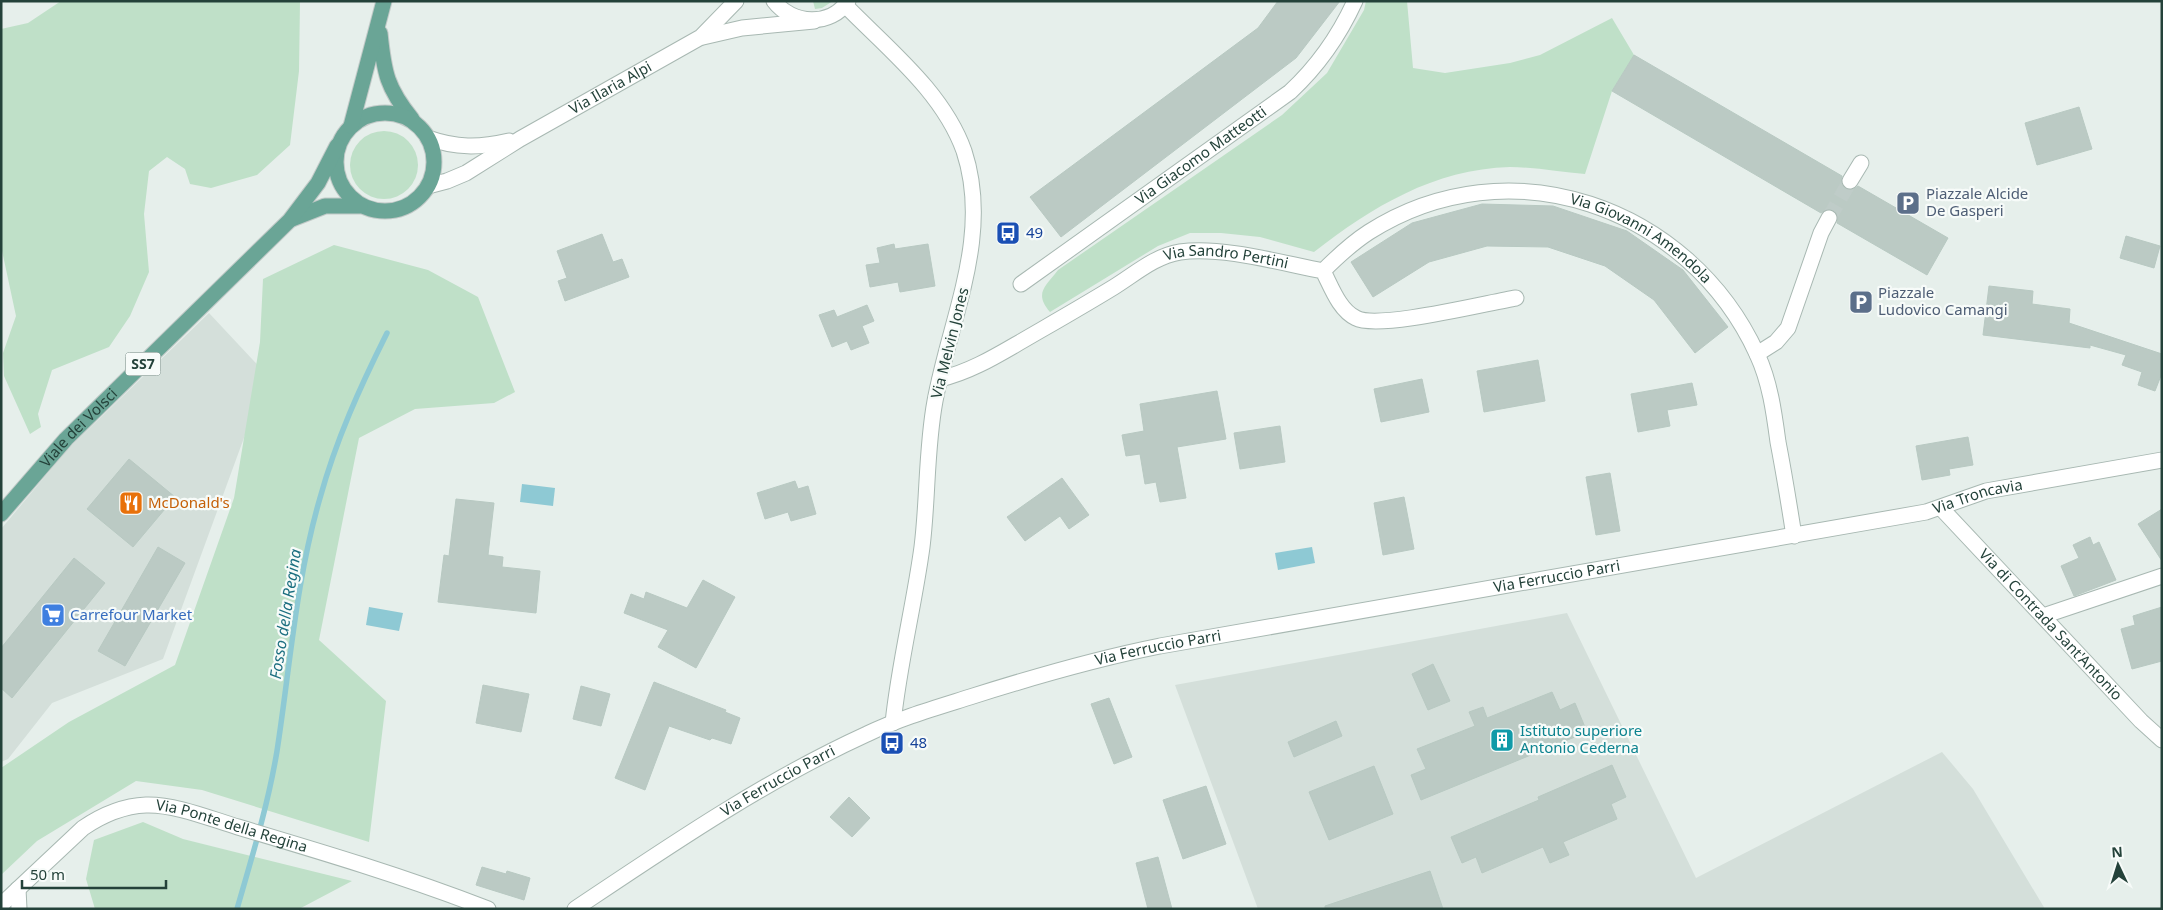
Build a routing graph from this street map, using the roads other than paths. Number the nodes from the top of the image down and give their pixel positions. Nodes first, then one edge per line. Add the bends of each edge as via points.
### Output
1 (384, 1) edge
2 (736, 1) edge
3 (774, 1) edge
4 (1355, 1) edge
5 (847, 3) edge
6 (814, 21) junction
7 (379, 22) junction
8 (702, 37) junction
9 (416, 124) junction
10 (351, 126) junction
11 (428, 138) junction
12 (520, 139) junction
13 (338, 146) junction
14 (1861, 163) dead end
15 (1850, 181) tunnel mouth
16 (428, 186) junction
17 (360, 206) junction
18 (1829, 218) tunnel mouth
19 (290, 220) junction
20 (1323, 271) junction
21 (1021, 284) dead end
22 (1516, 298) dead end
23 (1757, 354) junction
24 (940, 379) junction
25 (2162, 460) edge
26 (1941, 508) junction
27 (1, 514) edge
28 (1794, 536) junction
29 (2162, 576) edge
30 (2043, 616) junction
31 (893, 723) junction
32 (2162, 740) edge
33 (18, 889) junction
34 (1, 905) edge
35 (19, 909) edge
36 (488, 909) edge
37 (575, 909) edge

1 - 7 main road
2 - 8 street, Via Ilaria Alpi
3 - 6 street via 789,15
4 - 21 street, Via Giacomo Matteotti via 1323,56 1286,95
5 - 6 street, Via Ilaria Alpi via 831,16
5 - 24 street, Via Melvin Jones via 936,101 958,137 970,170 974,207 971,255
6 - 8 street, Via Ilaria Alpi via 742,28
7 - 9 main road via 388,82 395,98
7 - 10 main road
8 - 12 street, Via Ilaria Alpi
9 - 10 main road via 404,117 384,113 363,118
9 - 11 main road
10 - 13 main road
11 - 12 street via 466,147
11 - 16 main road via 434,154 434,170
12 - 16 street, Via Ilaria Alpi via 460,176
13 - 17 main road via 335,163 338,180 347,195
13 - 19 main road, Viale dei Volsci via 318,183
14 - 15 street
16 - 17 main road via 419,198 391,212
17 - 19 main road, Viale dei Volsci via 325,206
18 - 23 street via 1788,328 1776,342
19 - 27 main road, Viale dei Volsci / SS7 via 66,440
20 - 22 street via 1349,313 1366,321 1397,320
20 - 23 street, Via Giovanni Amendola via 1369,232 1428,204 1497,190 1558,195 1619,215 1677,251 1707,279
20 - 24 street, Via Sandro Pertini via 1216,252 1174,254 1141,269 986,362
23 - 28 street, Via Giovanni Amendola via 1772,402
24 - 31 street, Via Melvin Jones via 933,416 920,560
25 - 26 street, Via Troncavia via 1986,490
26 - 28 street, Via Troncavia
26 - 30 street, Via di Contrada Sant'Antonio
28 - 31 street, Via Ferruccio Parri via 1126,652 1030,678
29 - 30 street
30 - 32 street, Via di Contrada Sant'Antonio
31 - 37 street, Via Ferruccio Parri via 844,745 749,797
33 - 34 street, Via Ponte della Regina
33 - 35 street
33 - 36 street, Via Ponte della Regina via 92,822 139,805 156,805 297,845

